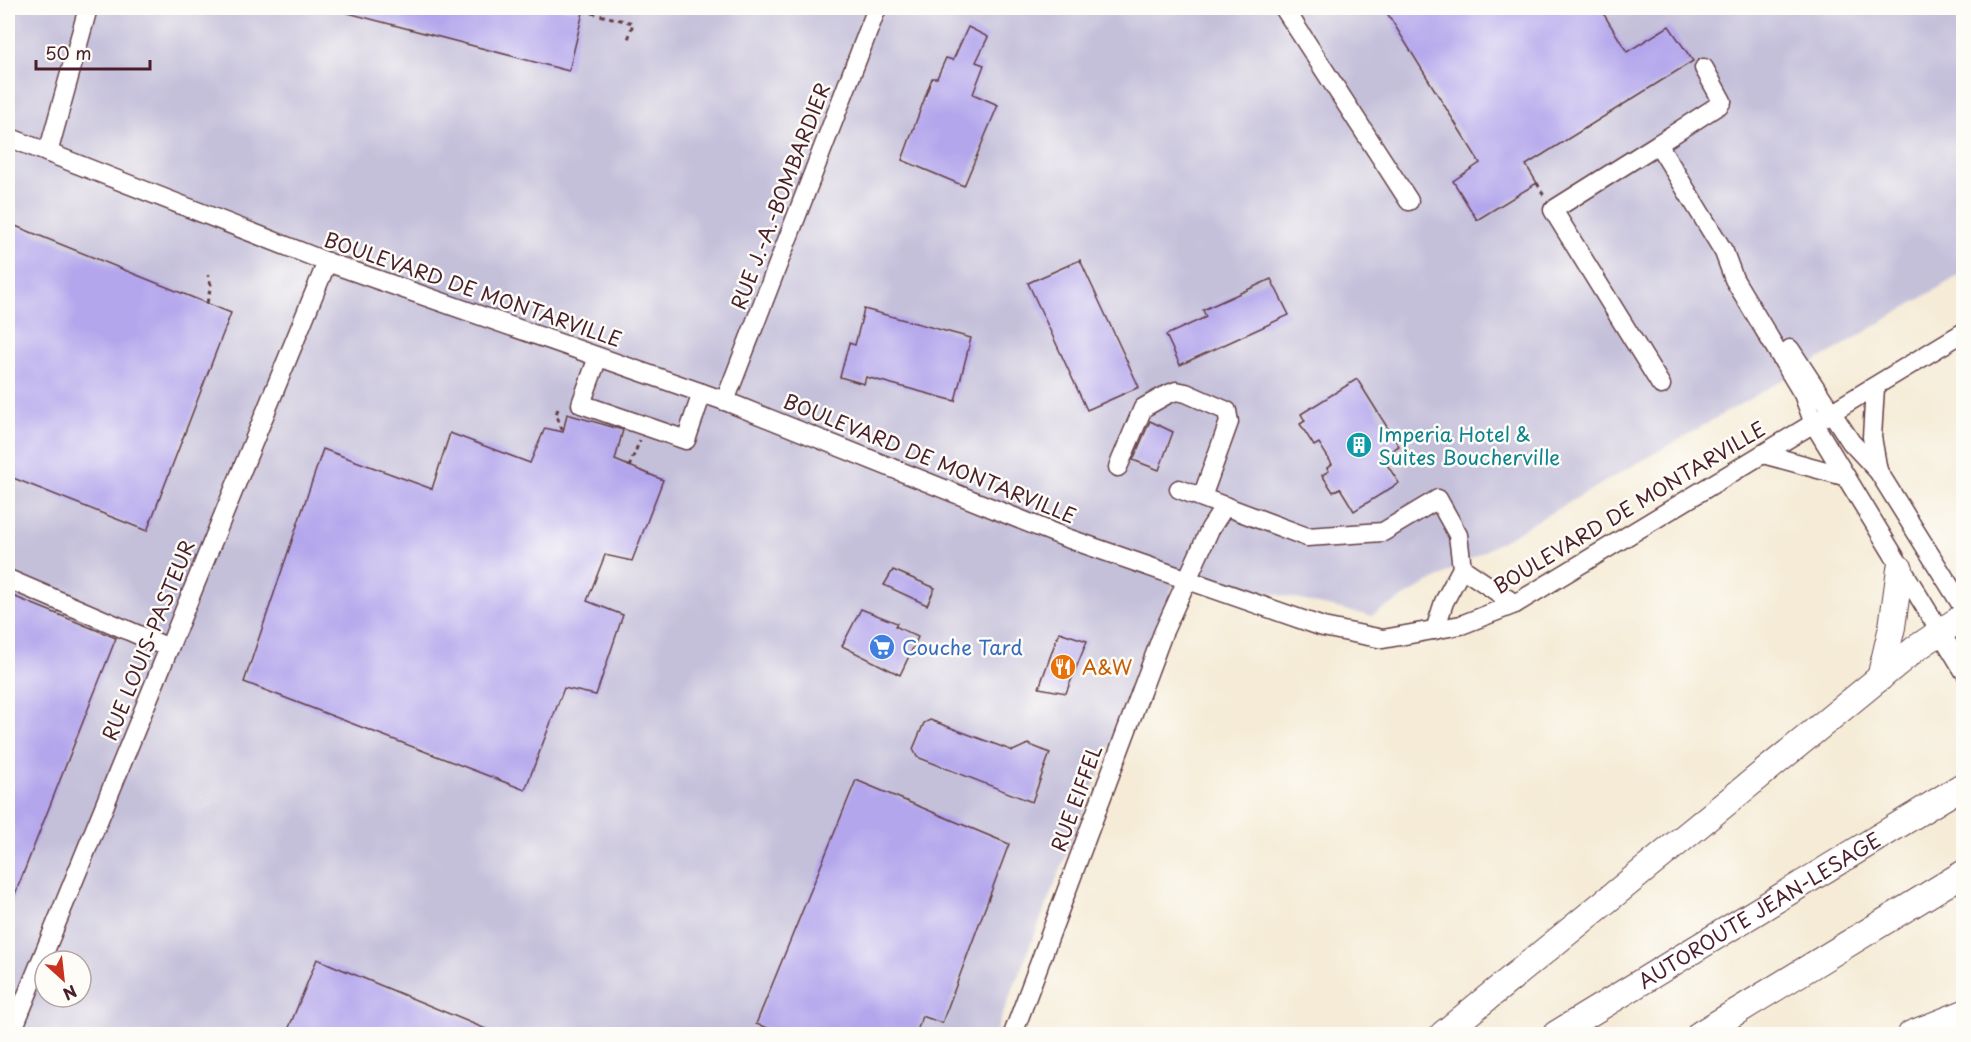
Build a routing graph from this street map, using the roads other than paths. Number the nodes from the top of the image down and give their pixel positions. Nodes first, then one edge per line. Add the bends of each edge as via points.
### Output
1 (88, 8) edge
2 (877, 8) edge
3 (1284, 8) edge
4 (1704, 68) dead end
5 (8, 137) edge
6 (1658, 144) junction
7 (48, 153) junction
8 (1409, 201) dead end
9 (1724, 252) junction
10 (327, 262) junction
11 (1964, 332) edge
12 (598, 357) junction
13 (1661, 385) dead end
14 (1875, 387) junction
15 (702, 393) junction
16 (725, 401) junction
17 (1832, 413) junction
18 (1814, 424) junction
19 (1763, 454) junction
20 (1118, 467) dead end
21 (1878, 471) junction
22 (1844, 476) junction
23 (1179, 489) dead end
24 (1202, 497) junction
25 (1225, 506) junction
26 (1462, 568) junction
27 (1900, 569) junction
28 (8, 579) edge
29 (1188, 580) junction
30 (1515, 604) junction
31 (1964, 609) edge
32 (1964, 616) edge
33 (1435, 630) junction
34 (1940, 632) junction
35 (169, 648) junction
36 (1964, 671) edge
37 (1880, 678) junction
38 (1964, 785) edge
39 (1964, 873) edge
40 (1964, 1012) edge
41 (11, 1035) edge
42 (1012, 1035) edge
43 (1443, 1035) edge
44 (1556, 1035) edge
45 (1700, 1035) edge
46 (1911, 1035) edge

1 - 7 street
2 - 16 street, RUE J.-A.-BOMBARDIER
3 - 8 street
4 - 6 street via 1720,95 1719,105
5 - 7 street, BOULEVARD DE MONTARVILLE
6 - 9 street
6 - 13 street via 1553,210
7 - 10 street, BOULEVARD DE MONTARVILLE
9 - 17 street via 1744,273
9 - 18 street via 1734,279 1803,394
10 - 12 street, BOULEVARD DE MONTARVILLE
10 - 35 street, RUE LOUIS-PASTEUR
11 - 14 street, BOULEVARD DE MONTARVILLE
12 - 15 street, BOULEVARD DE MONTARVILLE
12 - 15 street via 580,404 686,440
14 - 17 street, BOULEVARD DE MONTARVILLE
14 - 21 street via 1872,437
15 - 16 street, BOULEVARD DE MONTARVILLE
16 - 29 street, BOULEVARD DE MONTARVILLE via 1064,537
17 - 18 street, BOULEVARD DE MONTARVILLE
17 - 21 street via 1851,442
18 - 19 street, BOULEVARD DE MONTARVILLE
18 - 22 street
19 - 22 street
19 - 30 street, BOULEVARD DE MONTARVILLE
20 - 24 street via 1143,408 1176,391 1186,393 1227,411 1229,416
21 - 31 street
22 - 27 street
23 - 24 street
24 - 25 street
25 - 26 street via 1307,537 1383,532 1438,499 1458,535
25 - 29 street, RUE EIFFEL via 1210,529
26 - 30 street
26 - 33 street
27 - 34 street
27 - 37 highway
28 - 35 street
29 - 33 street, BOULEVARD DE MONTARVILLE via 1323,627 1383,639
29 - 42 street, RUE EIFFEL via 1151,665
30 - 33 street, BOULEVARD DE MONTARVILLE via 1461,625
32 - 34 highway
34 - 36 street
34 - 37 highway
35 - 41 street, RUE LOUIS-PASTEUR
37 - 43 highway
38 - 44 highway, AUTOROUTE JEAN-LESAGE
39 - 45 highway
40 - 46 highway

